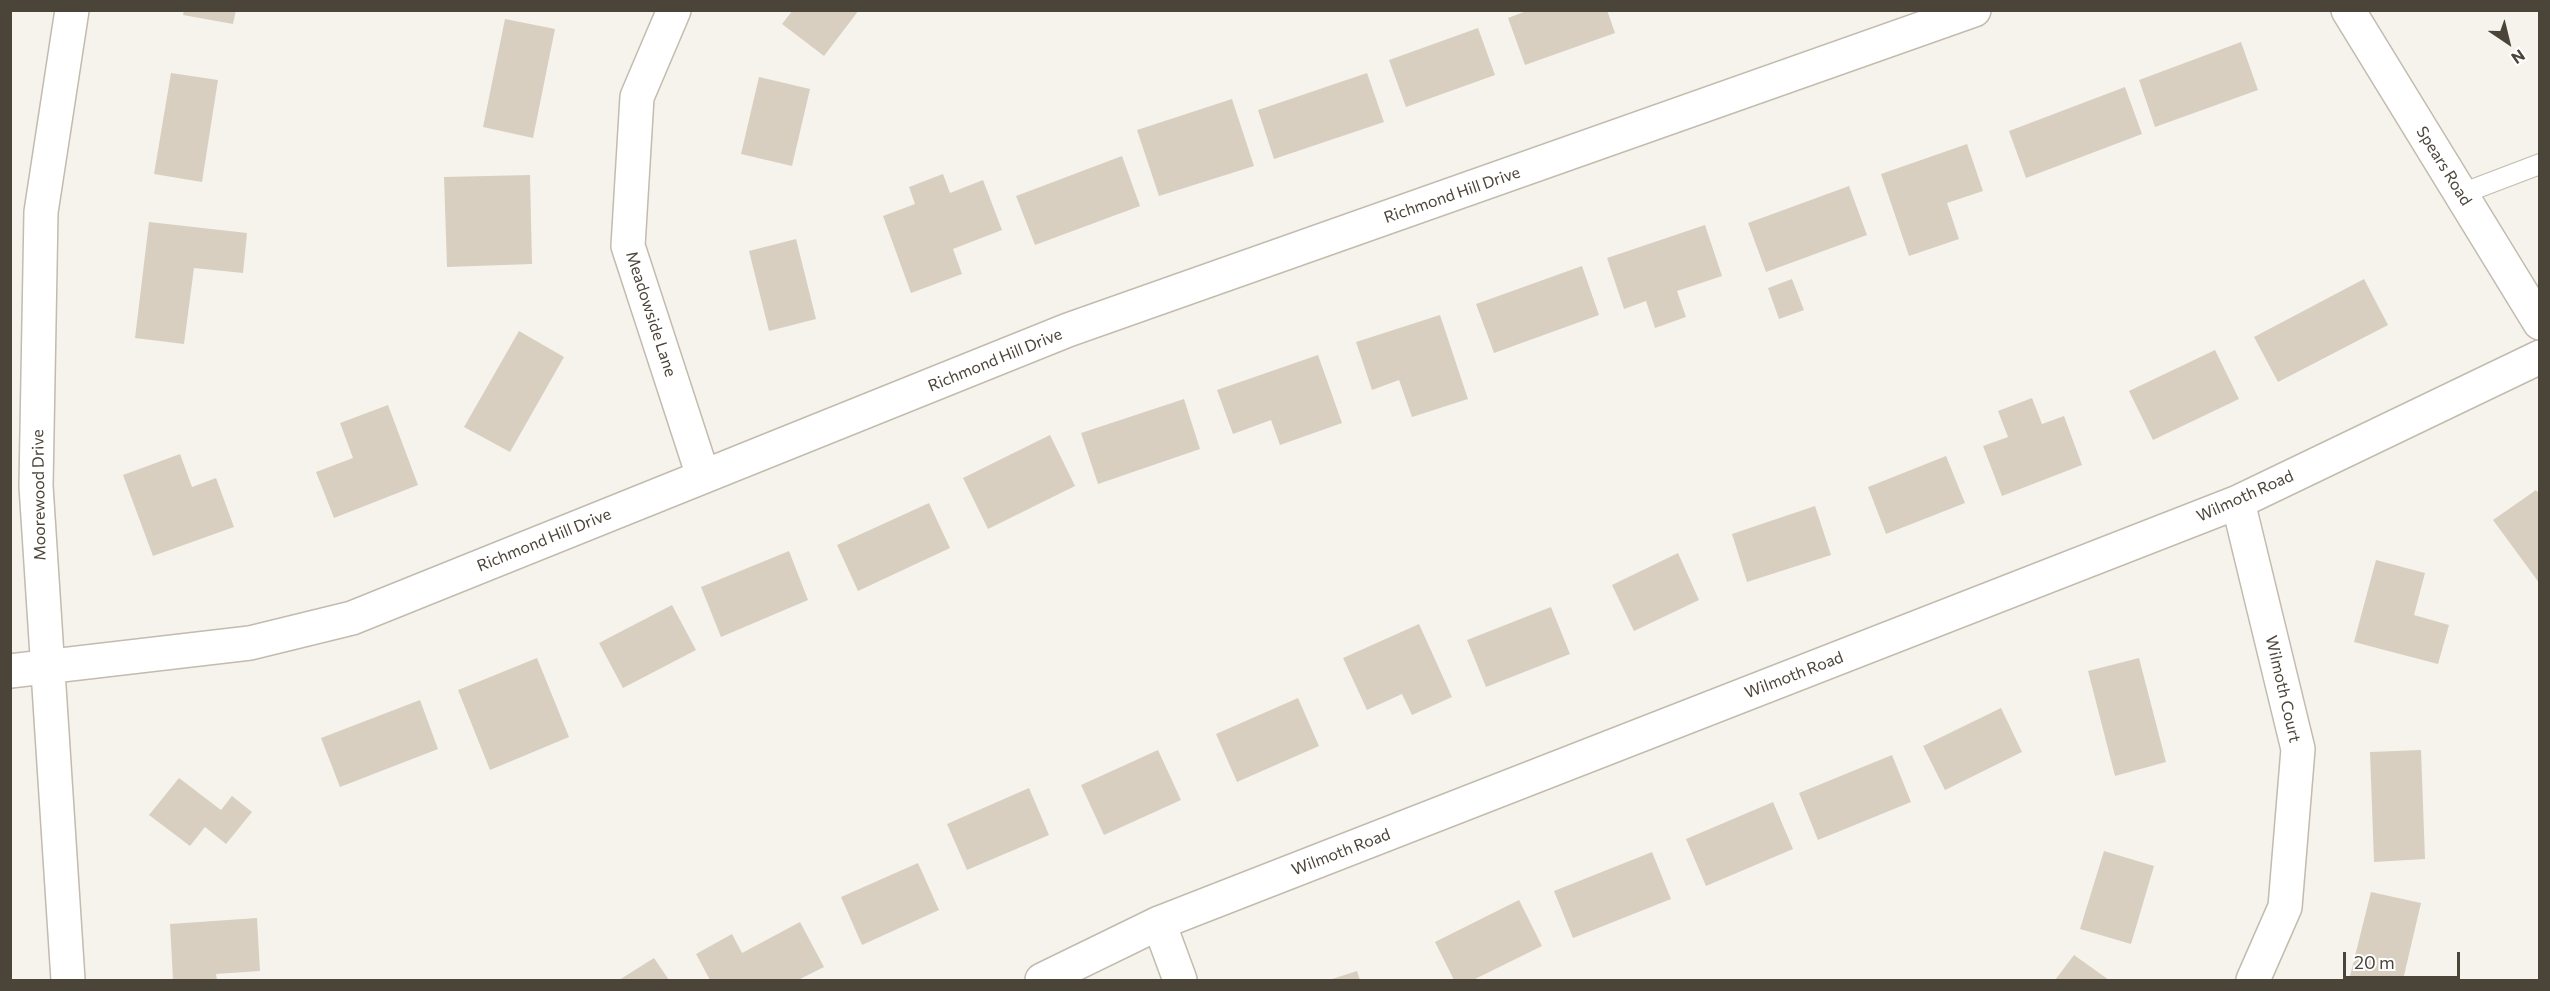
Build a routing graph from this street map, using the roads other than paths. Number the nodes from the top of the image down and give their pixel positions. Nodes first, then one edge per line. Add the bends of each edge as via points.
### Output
1 (72, 10) edge
2 (674, 10) edge
3 (1974, 10) edge
4 (2348, 10) edge
5 (2540, 164) edge
6 (2461, 194) junction
7 (2540, 323) edge
8 (2540, 357) edge
9 (704, 476) junction
10 (2238, 501) junction
11 (46, 669) junction
12 (10, 671) edge
13 (1159, 923) junction
14 (68, 981) edge
15 (1042, 981) edge
16 (1180, 981) edge
17 (2253, 981) edge

1 - 11 street, Moorewood Drive via 41,212 36,486
2 - 9 street, Meadowside Lane via 637,97 628,246
3 - 9 street, Richmond Hill Drive via 1068,330
4 - 6 street, Spears Road
5 - 6 lane
6 - 7 street, Spears Road
8 - 10 street, Wilmoth Road
9 - 11 street, Richmond Hill Drive via 352,618 250,643
10 - 13 street, Wilmoth Road
10 - 17 street, Wilmoth Court via 2298,749 2285,907
11 - 12 street, Richmond Hill Drive
11 - 14 street, Moorewood Drive
13 - 15 street, Wilmoth Road
13 - 16 street

